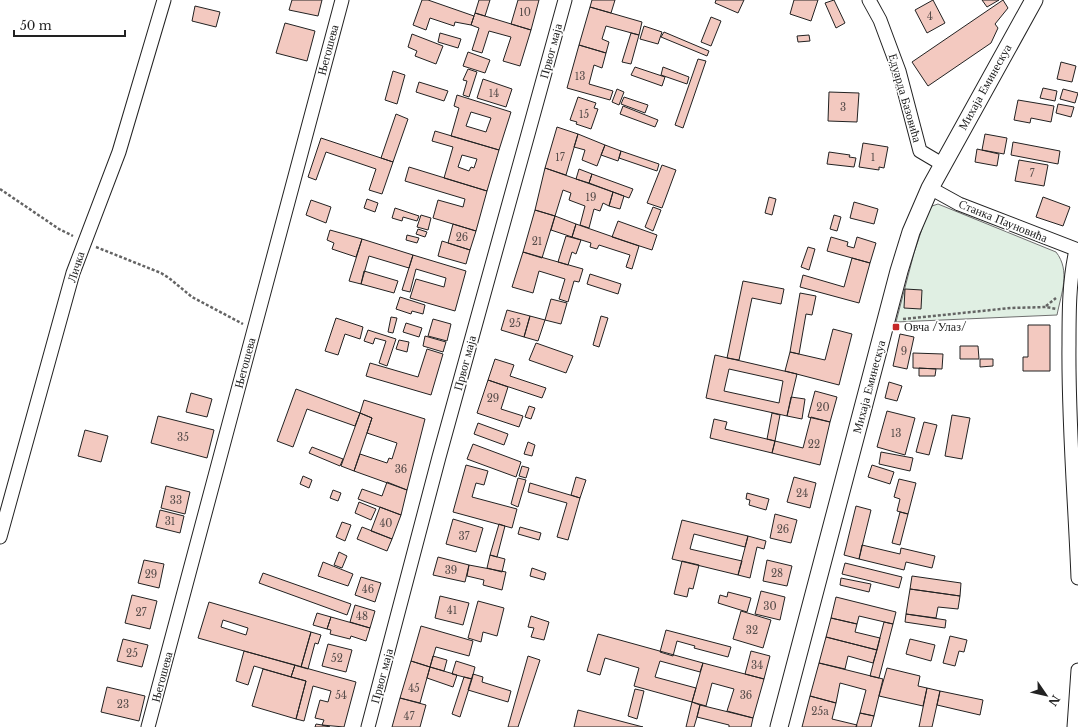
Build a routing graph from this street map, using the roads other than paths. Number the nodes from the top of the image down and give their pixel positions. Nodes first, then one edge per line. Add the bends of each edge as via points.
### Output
1 (164, 0) edge
2 (342, 0) edge
3 (565, 0) edge
4 (869, 0) edge
5 (1034, 0) edge
6 (942, 164) junction
7 (930, 188) junction
8 (1077, 250) edge
9 (0, 537) edge
10 (1077, 545) edge
11 (1078, 578) edge
12 (1078, 670) edge
13 (148, 727) edge
14 (368, 727) edge
15 (779, 727) edge
16 (1074, 727) edge

1 - 9 street, Личка via 119,152 73,273
2 - 13 street, Његошева
3 - 14 street, Првог маја via 439,457
4 - 6 street, Едуарда Базовића via 880,20 899,71 920,150
5 - 6 street, Михаја Еминескуа
6 - 7 street, Михаја Еминескуа
7 - 8 street, Станка Пауновића via 959,204
7 - 15 street, Михаја Еминескуа via 911,232 886,320
8 - 10 street via 1071,274 1069,311 1070,439
10 - 11 street
12 - 16 street

